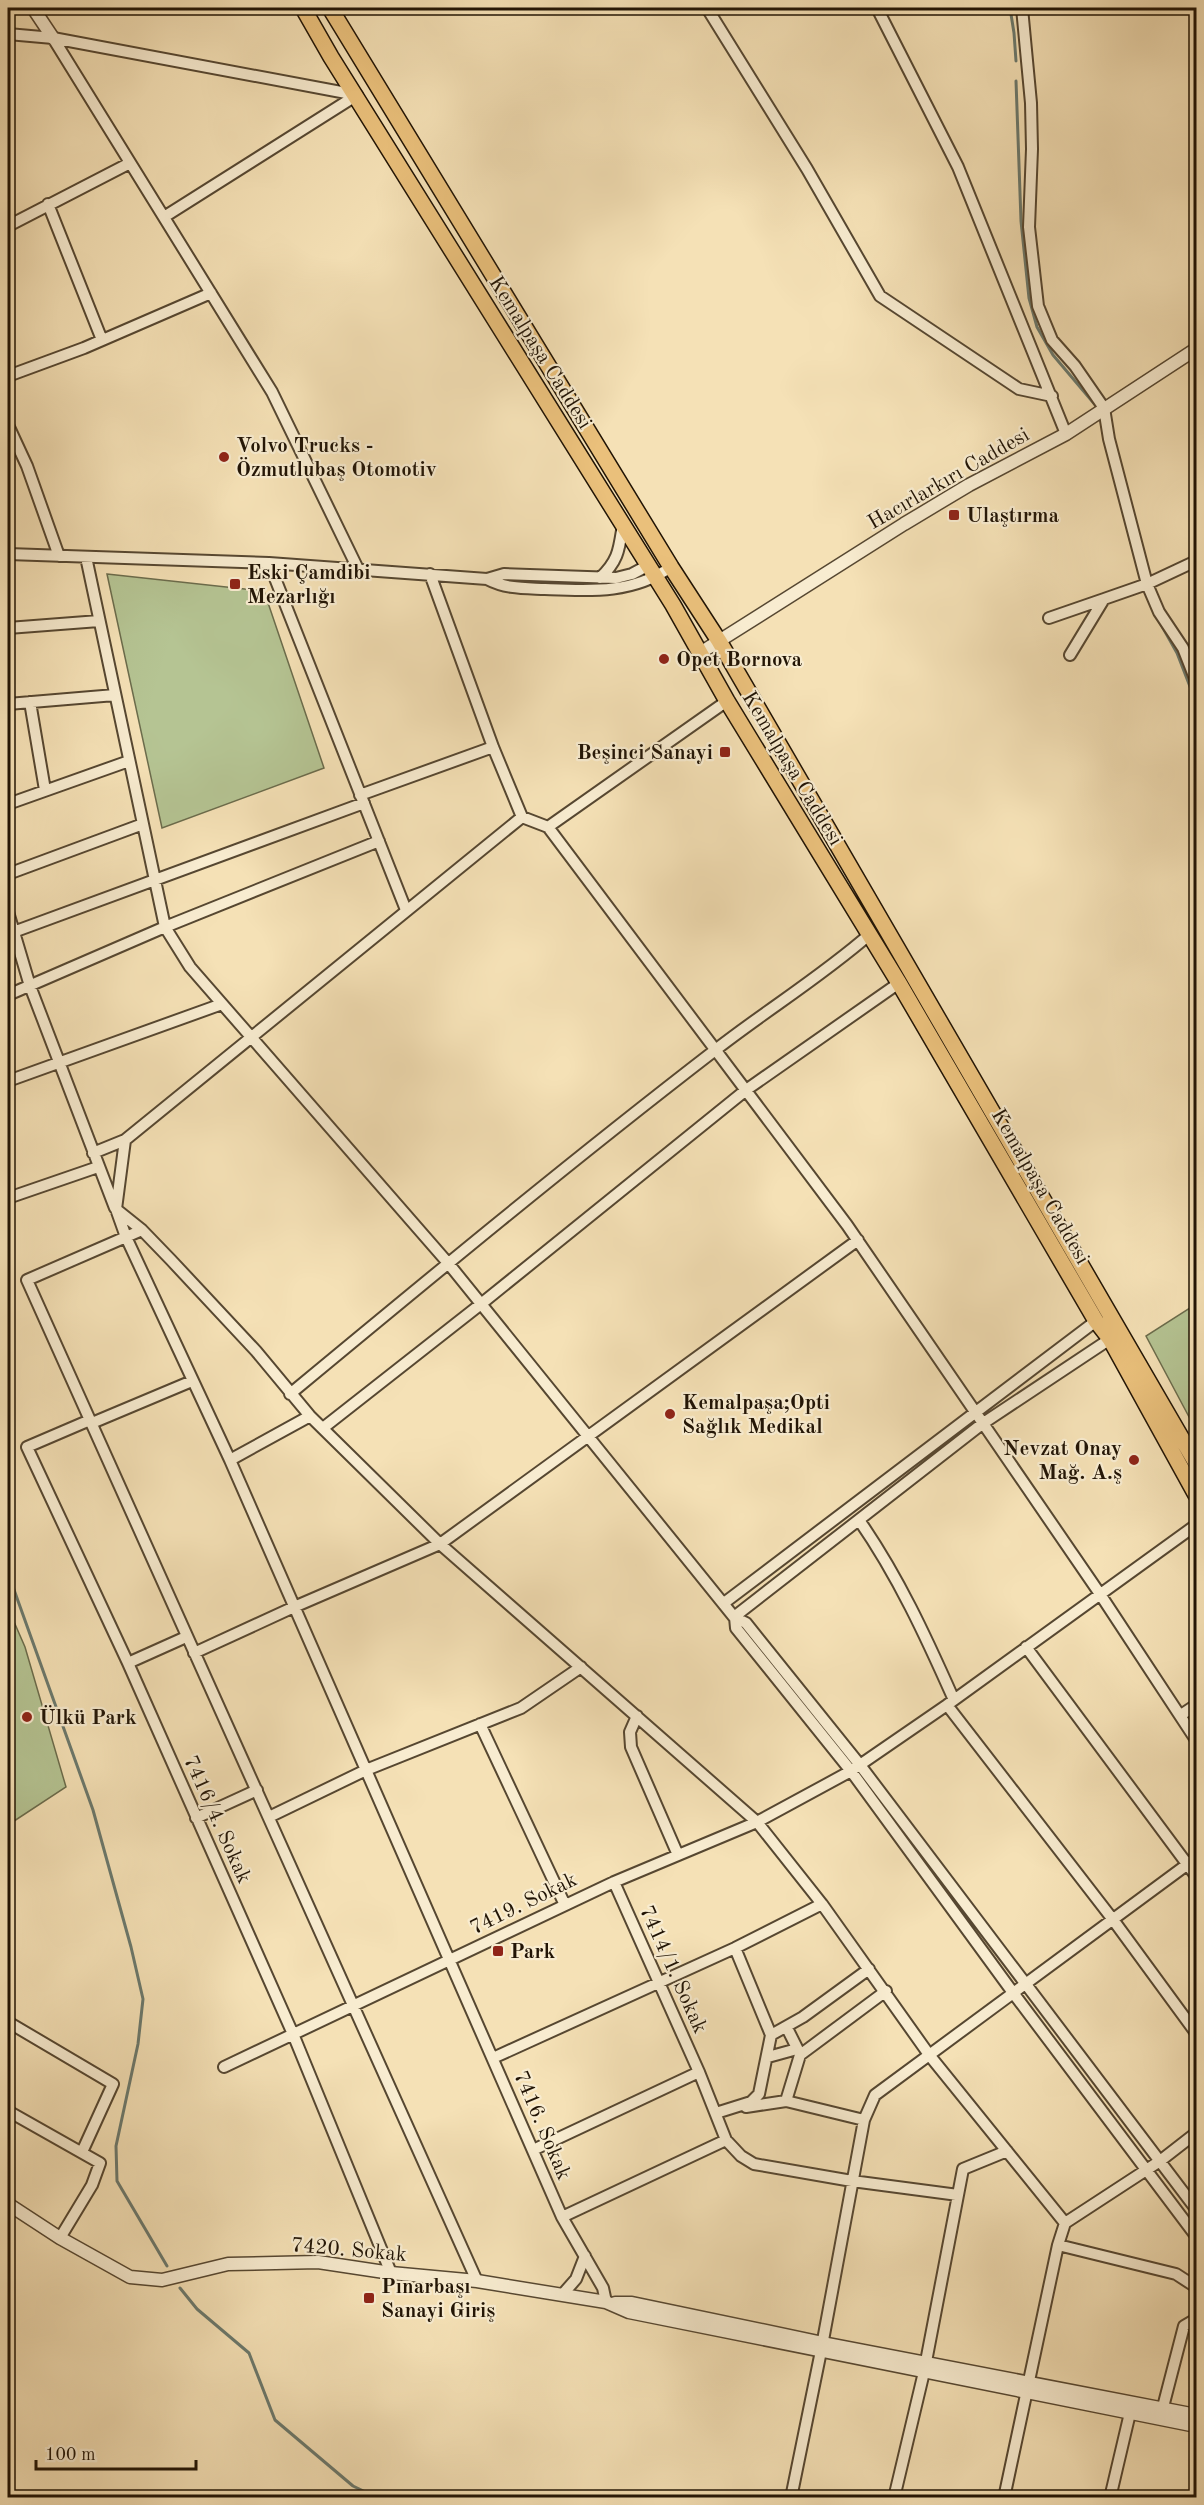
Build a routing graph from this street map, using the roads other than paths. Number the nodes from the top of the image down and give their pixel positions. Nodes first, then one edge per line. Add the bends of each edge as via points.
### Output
1 (33, 8) edge
2 (303, 8) edge
3 (330, 8) edge
4 (707, 8) edge
5 (877, 8) edge
6 (1022, 8) edge
7 (8, 34) edge
8 (52, 38) junction
9 (357, 95) junction
10 (130, 163) junction
11 (48, 204) junction
12 (164, 217) junction
13 (8, 226) edge
14 (212, 293) junction
15 (102, 340) junction
16 (1197, 350) edge
17 (8, 376) edge
18 (1052, 396) junction
19 (1104, 408) junction
20 (8, 425) edge
21 (1066, 434) junction
22 (623, 524) junction
23 (8, 554) edge
24 (59, 556) junction
25 (86, 557) junction
26 (1197, 561) edge
27 (667, 562) junction
28 (269, 563) junction
29 (358, 569) junction
30 (651, 572) junction
31 (430, 574) junction
32 (600, 578) junction
33 (487, 579) junction
34 (1147, 584) junction
35 (1104, 599) junction
36 (1049, 618) dead end
37 (99, 621) junction
38 (8, 628) edge
39 (719, 641) junction
40 (700, 653) junction
41 (1070, 655) dead end
42 (1197, 681) edge
43 (115, 695) junction
44 (727, 701) junction
45 (30, 702) junction
46 (8, 704) edge
47 (493, 747) junction
48 (129, 761) junction
49 (45, 790) junction
50 (362, 799) junction
51 (8, 804) edge
52 (522, 817) junction
53 (143, 824) junction
54 (548, 828) junction
55 (379, 841) junction
56 (8, 874) edge
57 (154, 879) junction
58 (406, 910) junction
59 (8, 912) edge
60 (165, 927) junction
61 (10, 933) edge
62 (870, 934) junction
63 (899, 983) junction
64 (30, 986) junction
65 (8, 995) edge
66 (222, 1004) junction
67 (250, 1037) junction
68 (715, 1050) junction
69 (59, 1062) junction
70 (8, 1082) edge
71 (746, 1090) junction
72 (125, 1140) junction
73 (93, 1153) junction
74 (98, 1167) junction
75 (8, 1198) edge
76 (116, 1209) junction
77 (142, 1230) junction
78 (126, 1238) junction
79 (858, 1240) junction
80 (448, 1263) junction
81 (481, 1304) junction
82 (1096, 1321) junction
83 (1110, 1339) junction
84 (192, 1381) junction
85 (290, 1394) junction
86 (976, 1412) junction
87 (310, 1416) junction
88 (91, 1421) junction
89 (982, 1424) junction
90 (323, 1428) junction
91 (590, 1437) junction
92 (230, 1461) junction
93 (1197, 1463) edge
94 (1197, 1495) edge
95 (859, 1520) junction
96 (1197, 1525) edge
97 (440, 1544) junction
98 (1101, 1594) junction
99 (724, 1603) junction
100 (294, 1607) junction
101 (735, 1617) junction
102 (186, 1638) junction
103 (1026, 1647) junction
104 (194, 1653) junction
105 (128, 1663) junction
106 (581, 1667) junction
107 (951, 1702) junction
108 (1197, 1705) edge
109 (1181, 1715) junction
110 (637, 1716) junction
111 (480, 1724) junction
112 (1197, 1740) edge
113 (856, 1768) junction
114 (366, 1770) junction
115 (257, 1790) junction
116 (269, 1817) junction
117 (195, 1818) junction
118 (757, 1822) junction
119 (678, 1855) junction
120 (1192, 1861) edge
121 (1197, 1876) edge
122 (614, 1882) junction
123 (822, 1904) junction
124 (565, 1905) junction
125 (1114, 1921) junction
126 (735, 1948) junction
127 (449, 1960) junction
128 (869, 1969) junction
129 (658, 1982) junction
130 (1026, 1983) junction
131 (886, 1991) junction
132 (1014, 1994) junction
133 (352, 2007) junction
134 (8, 2022) edge
135 (787, 2028) junction
136 (1197, 2033) edge
137 (293, 2034) junction
138 (771, 2036) junction
139 (799, 2052) junction
140 (930, 2056) junction
141 (768, 2057) junction
142 (493, 2058) junction
143 (224, 2067) dead end
144 (699, 2072) junction
145 (786, 2101) junction
146 (8, 2111) edge
147 (716, 2113) junction
148 (864, 2120) junction
149 (1197, 2133) edge
150 (726, 2140) junction
151 (533, 2150) junction
152 (1007, 2151) junction
153 (82, 2152) junction
154 (1160, 2161) junction
155 (1147, 2170) junction
156 (852, 2181) junction
157 (958, 2195) junction
158 (8, 2204) edge
159 (1197, 2209) edge
160 (562, 2217) junction
161 (1065, 2223) junction
162 (1197, 2236) edge
163 (60, 2238) junction
164 (1058, 2245) junction
165 (585, 2256) junction
166 (391, 2273) junction
167 (477, 2281) junction
168 (1197, 2287) edge
169 (562, 2295) junction
170 (607, 2302) junction
171 (1197, 2319) edge
172 (822, 2347) junction
173 (925, 2368) junction
174 (1027, 2387) junction
175 (1163, 2407) junction
176 (1130, 2413) junction
177 (1197, 2415) edge
178 (1197, 2426) edge
179 (791, 2498) edge
180 (894, 2498) edge
181 (1004, 2498) edge
182 (1110, 2498) edge

1 - 8 street
2 - 9 main road, Kemalpaşa Caddesi
3 - 27 main road, Kemalpaşa Caddesi
4 - 18 street via 880,296 1019,389
5 - 18 street via 958,167
6 - 19 street via 1031,103 1029,227 1038,306 1052,340
7 - 8 street
8 - 9 street
8 - 10 street
9 - 12 street
9 - 22 main road, Kemalpaşa Caddesi
10 - 11 street
10 - 12 street
11 - 13 street
11 - 15 street
12 - 14 street
14 - 15 street
14 - 29 street via 272,393
15 - 17 street
16 - 19 street, Hacırlarkırı Caddesi
18 - 21 street
19 - 21 street, Hacırlarkırı Caddesi
19 - 34 street
20 - 24 street
21 - 39 street, Hacırlarkırı Caddesi via 932,507
22 - 30 main road, Kemalpaşa Caddesi
22 - 32 street via 617,557
23 - 24 street
24 - 25 street
25 - 28 street
25 - 37 street
26 - 34 street
27 - 30 main road
27 - 39 main road, Kemalpaşa Caddesi
28 - 29 street
28 - 50 street
29 - 31 street
30 - 32 street
30 - 33 street via 620,589 595,592 502,587
30 - 40 main road, Kemalpaşa Caddesi
31 - 33 street
31 - 47 street
32 - 33 street via 504,574
34 - 35 street
34 - 42 street
35 - 36 street
35 - 41 street
37 - 38 street
37 - 43 street
39 - 40 street, Hacırlarkırı Caddesi
39 - 93 main road, Kemalpaşa Caddesi
40 - 44 main road, Kemalpaşa Caddesi
43 - 45 street
43 - 48 street
44 - 54 street
44 - 62 main road, Kemalpaşa Caddesi
45 - 46 street
45 - 49 street
47 - 50 street
47 - 52 street
48 - 49 street
48 - 53 street
49 - 51 street
50 - 55 street
50 - 57 street
52 - 54 street
52 - 58 street
53 - 56 street
53 - 57 street
54 - 68 street
55 - 58 street
55 - 60 street
57 - 60 street
57 - 61 street
58 - 67 street
59 - 61 street, 7416. Sokak
60 - 64 street
60 - 66 street via 190,967
61 - 64 street, 7416. Sokak
62 - 63 main road, Kemalpaşa Caddesi
62 - 68 street
63 - 71 street
63 - 82 main road, Kemalpaşa Caddesi
64 - 65 street
64 - 69 street, 7416. Sokak
66 - 67 street
66 - 69 street
67 - 72 street
67 - 80 street
68 - 71 street
68 - 80 street
69 - 70 street
69 - 73 street, 7416. Sokak
71 - 79 street
71 - 81 street
72 - 73 street
72 - 76 street
73 - 74 street, 7416. Sokak
74 - 75 street
74 - 76 street, 7416. Sokak
76 - 77 street
76 - 78 street, 7416. Sokak
77 - 78 street
77 - 85 street via 256,1351
78 - 84 street, 7416. Sokak
78 - 88 street via 27,1280
79 - 86 street
79 - 91 street
80 - 81 street
80 - 85 street
81 - 90 street
81 - 91 street
82 - 83 main road, Kemalpaşa Caddesi
82 - 86 street
83 - 89 street
83 - 94 main road, Kemalpaşa Caddesi
84 - 88 street
84 - 92 street, 7416. Sokak
85 - 87 street
86 - 89 street
86 - 99 street
87 - 90 street
87 - 92 street
88 - 102 street
88 - 105 street, 7416/4. Sokak via 27,1448
89 - 95 street
89 - 98 street
90 - 97 street
91 - 97 street
91 - 99 street
92 - 100 street, 7416. Sokak
95 - 101 street
95 - 107 street via 907,1597
96 - 98 street, 7419. Sokak
97 - 100 street
97 - 106 street
98 - 103 street, 7419. Sokak
98 - 109 street
99 - 101 street
100 - 104 street
100 - 114 street, 7416. Sokak
101 - 113 street via 746,1623
102 - 104 street
102 - 105 street
103 - 107 street, 7419. Sokak
103 - 120 street
104 - 115 street
105 - 117 street, 7416/4. Sokak
106 - 110 street
106 - 111 street via 521,1708
107 - 113 street, 7419. Sokak
107 - 125 street
108 - 109 street
109 - 112 street
110 - 118 street
110 - 119 street via 630,1732 631,1747
111 - 114 street
111 - 124 street
113 - 118 street, 7419. Sokak
113 - 130 street
113 - 132 street
114 - 116 street
114 - 127 street, 7416. Sokak
115 - 116 street
115 - 117 street
116 - 133 street
117 - 137 street, 7416/4. Sokak
118 - 119 street, 7419. Sokak
118 - 123 street
119 - 122 street, 7419. Sokak
120 - 121 street
120 - 125 street
122 - 124 street, 7419. Sokak
122 - 129 street, 7414/1. Sokak
123 - 126 street
123 - 128 street
124 - 127 street, 7419. Sokak
125 - 130 street
125 - 136 street
126 - 129 street
126 - 138 street
127 - 133 street, 7419. Sokak
127 - 142 street, 7416. Sokak
128 - 131 street
128 - 135 street
129 - 142 street
129 - 144 street, 7414/1. Sokak
130 - 132 street
130 - 154 street
131 - 139 street
131 - 140 street
132 - 140 street
132 - 155 street
133 - 137 street, 7419. Sokak
133 - 167 street
134 - 153 street via 113,2084
135 - 138 street
135 - 139 street
137 - 143 street, 7419. Sokak
137 - 166 street, 7416/4. Sokak
138 - 141 street
139 - 141 street
139 - 145 street
140 - 148 street via 875,2095
140 - 152 street
141 - 147 street via 759,2094 751,2102
142 - 151 street, 7416. Sokak
144 - 147 street, 7414/1. Sokak
144 - 151 street
145 - 147 street
145 - 148 street
146 - 153 street
147 - 150 street, 7414/1. Sokak
148 - 156 street
149 - 154 street
150 - 156 street via 754,2164
150 - 160 street
151 - 160 street, 7416. Sokak
152 - 157 street via 963,2169
152 - 161 street
153 - 163 street via 100,2163 92,2185
154 - 155 street
154 - 159 street
155 - 161 street
155 - 162 street
156 - 157 street
156 - 172 street
157 - 173 street
158 - 163 street, 7420. Sokak
160 - 165 street, 7416. Sokak
161 - 164 street
163 - 166 street, 7420. Sokak via 130,2277 162,2280 228,2264 318,2262
164 - 168 street via 1176,2274
164 - 174 street
165 - 169 street via 576,2279
165 - 170 street, 7416. Sokak
166 - 167 street, 7420. Sokak
167 - 169 street, 7420. Sokak
169 - 170 street, 7420. Sokak
170 - 172 street, 7420. Sokak via 632,2303
171 - 175 street via 1184,2326
172 - 173 street, 7420. Sokak
172 - 179 street
173 - 174 street, 7420. Sokak
173 - 180 street
174 - 175 street
174 - 176 street
174 - 181 street
175 - 177 street
176 - 178 street
176 - 182 street

